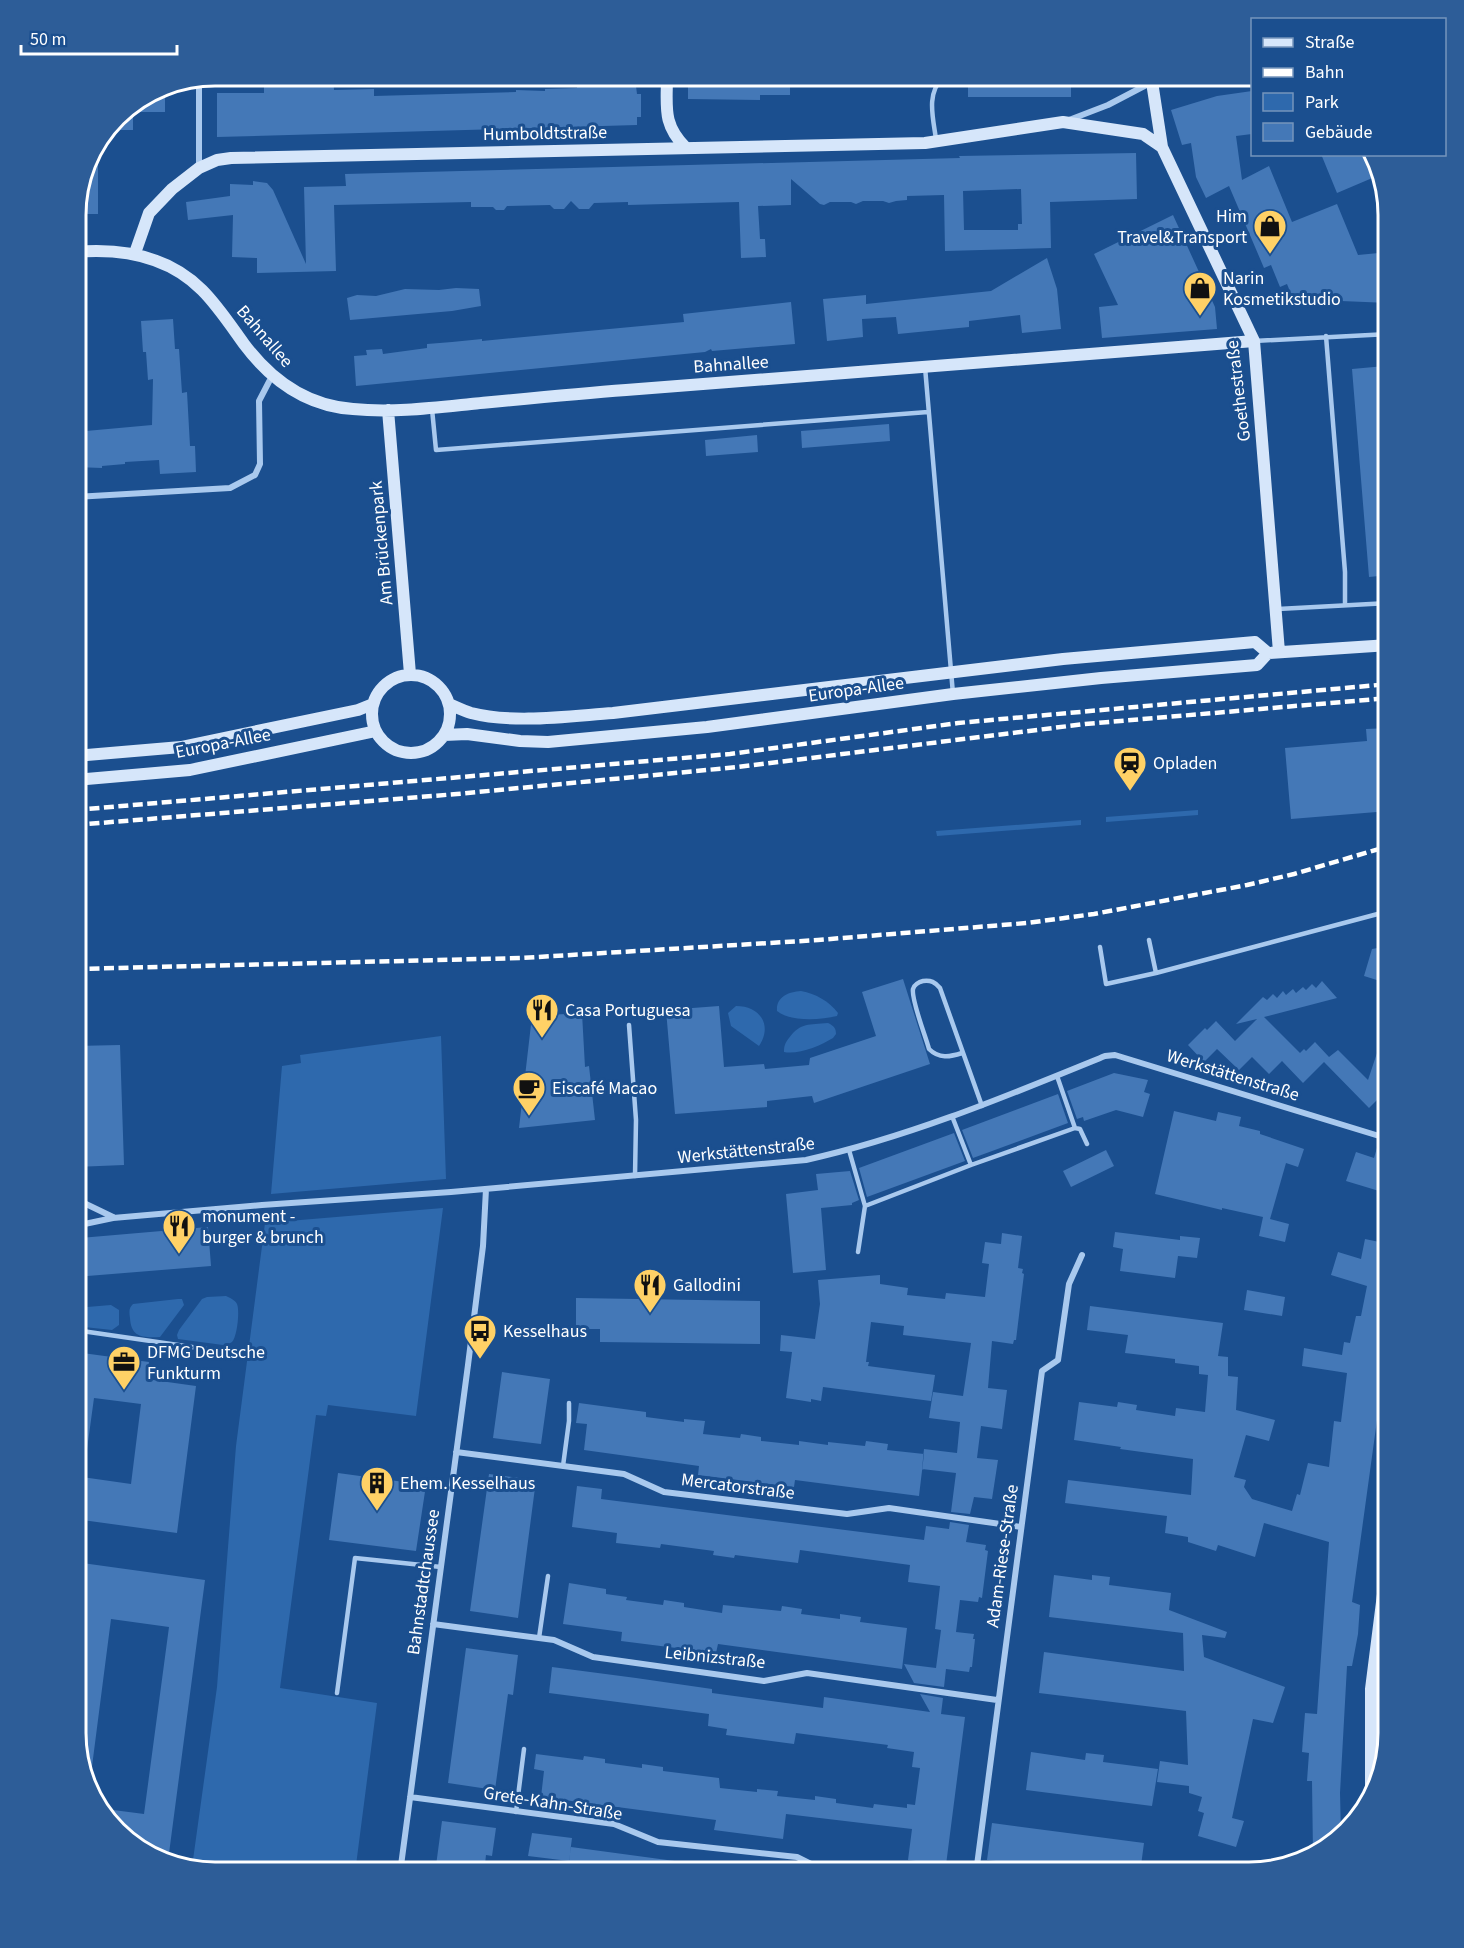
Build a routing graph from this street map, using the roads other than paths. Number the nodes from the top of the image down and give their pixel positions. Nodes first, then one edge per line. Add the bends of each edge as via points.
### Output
1 (667, 85) edge
2 (934, 86) edge
3 (1139, 86) edge
4 (1151, 86) edge
5 (199, 87) edge
6 (1063, 122) junction
7 (936, 141) junction
8 (1162, 147) junction
9 (686, 148) junction
10 (199, 168) junction
11 (86, 251) edge
12 (135, 254) junction
13 (1378, 334) edge
14 (1326, 336) junction
15 (1254, 341) junction
16 (925, 368) junction
17 (272, 376) junction
18 (432, 408) junction
19 (388, 410) junction
20 (928, 412) junction
21 (86, 496) edge
22 (1378, 604) edge
23 (1345, 605) junction
24 (1276, 609) junction
25 (1378, 646) edge
26 (1274, 653) junction
27 (951, 673) junction
28 (410, 674) junction
29 (953, 694) junction
30 (373, 704) junction
31 (449, 704) junction
32 (376, 731) junction
33 (444, 735) junction
34 (86, 755) edge
35 (86, 779) edge
36 (1378, 914) edge
37 (1149, 940) dead end
38 (1100, 947) dead end
39 (1155, 973) junction
40 (629, 1025) dead end
41 (962, 1053) junction
42 (1057, 1076) junction
43 (982, 1106) junction
44 (952, 1116) junction
45 (1075, 1128) junction
46 (1378, 1136) edge
47 (1087, 1144) dead end
48 (849, 1150) junction
49 (971, 1165) junction
50 (635, 1176) junction
51 (486, 1188) junction
52 (85, 1204) edge
53 (865, 1206) junction
54 (113, 1218) junction
55 (85, 1224) edge
56 (858, 1252) dead end
57 (1082, 1255) dead end
58 (85, 1331) edge
59 (240, 1354) dead end
60 (569, 1403) dead end
61 (456, 1452) junction
62 (563, 1466) junction
63 (1021, 1527) junction
64 (441, 1568) junction
65 (548, 1576) dead end
66 (433, 1624) junction
67 (1378, 1634) edge
68 (539, 1638) junction
69 (337, 1693) dead end
70 (998, 1701) junction
71 (524, 1749) dead end
72 (1371, 1777) edge
73 (410, 1797) junction
74 (516, 1812) junction
75 (401, 1862) edge
76 (807, 1862) edge
77 (977, 1862) edge

1 - 9 street via 669,124 673,135
2 - 7 lane
3 - 6 street, Humboldtstraße via 1108,105
4 - 8 street, Goethestraße
5 - 10 street
6 - 7 street, Humboldtstraße
6 - 8 street, Humboldtstraße via 1143,134
7 - 9 street, Humboldtstraße
8 - 15 street, Goethestraße
9 - 10 street, Humboldtstraße via 231,158
10 - 12 street, Humboldtstraße via 148,213
11 - 12 street
12 - 17 street, Bahnallee via 170,267 201,288
13 - 14 lane, Bahnallee
14 - 15 lane, Bahnallee
14 - 23 lane
15 - 16 street, Bahnallee
15 - 24 street, Goethestraße
16 - 18 street, Bahnallee via 579,393
16 - 20 lane
17 - 19 street, Bahnallee via 303,397 324,405
17 - 21 street via 259,401 260,464 255,475 230,488
18 - 19 street, Bahnallee
18 - 20 lane via 436,450
19 - 28 street, Am Brückenpark
20 - 27 lane
22 - 23 lane
23 - 24 lane
24 - 26 street, Goethestraße
25 - 26 street, Europa-Allee
26 - 27 street, Europa-Allee via 1255,642
26 - 29 street, Europa-Allee via 1257,665
27 - 29 lane
27 - 31 street, Europa-Allee via 542,718 471,713
28 - 30 street via 386,683
28 - 31 street via 433,681
29 - 33 street, Europa-Allee via 707,727 548,742
30 - 32 street
30 - 34 street, Europa-Allee via 181,747
31 - 33 street via 449,724
32 - 33 street via 385,743 405,752 428,749
32 - 35 street, Europa-Allee via 190,770
36 - 39 lane
37 - 39 lane
38 - 39 lane via 1106,984
40 - 50 lane via 636,1120
41 - 41 lane via 940,988 935,982 916,984 914,999 929,1049 942,1056
41 - 43 lane
42 - 43 street, Werkstättenstraße
42 - 45 lane
42 - 46 street, Werkstättenstraße via 1105,1056 1126,1057
43 - 44 street, Werkstättenstraße
44 - 48 street, Werkstättenstraße
44 - 49 lane
45 - 47 lane via 1080,1129
45 - 49 lane
48 - 50 street, Werkstättenstraße via 771,1165
48 - 53 lane
49 - 53 lane
50 - 51 street, Werkstättenstraße
51 - 54 street, Werkstättenstraße
51 - 61 street, Bahnstadtchaussee via 483,1246
52 - 54 street
53 - 56 lane
54 - 55 street, Werkstättenstraße
57 - 63 street, Adam-Riese-Straße via 1069,1284 1058,1360 1042,1371
58 - 59 lane
60 - 62 lane
61 - 62 street, Mercatorstraße
61 - 64 street, Bahnstadtchaussee
62 - 63 street, Mercatorstraße via 624,1474 664,1492 847,1515 889,1508
63 - 70 street, Adam-Riese-Straße
64 - 66 street, Bahnstadtchaussee
64 - 69 lane via 356,1558
65 - 68 lane
66 - 68 street, Leibnizstraße
66 - 73 street, Bahnstadtchaussee
67 - 72 street via 1371,1689
68 - 70 street, Leibnizstraße via 604,1659 764,1680 807,1674
70 - 77 street, Adam-Riese-Straße
71 - 74 lane
73 - 74 street, Grete-Kahn-Straße
73 - 75 street, Bahnstadtchaussee
74 - 76 street, Grete-Kahn-Straße via 614,1824 658,1842 797,1857

